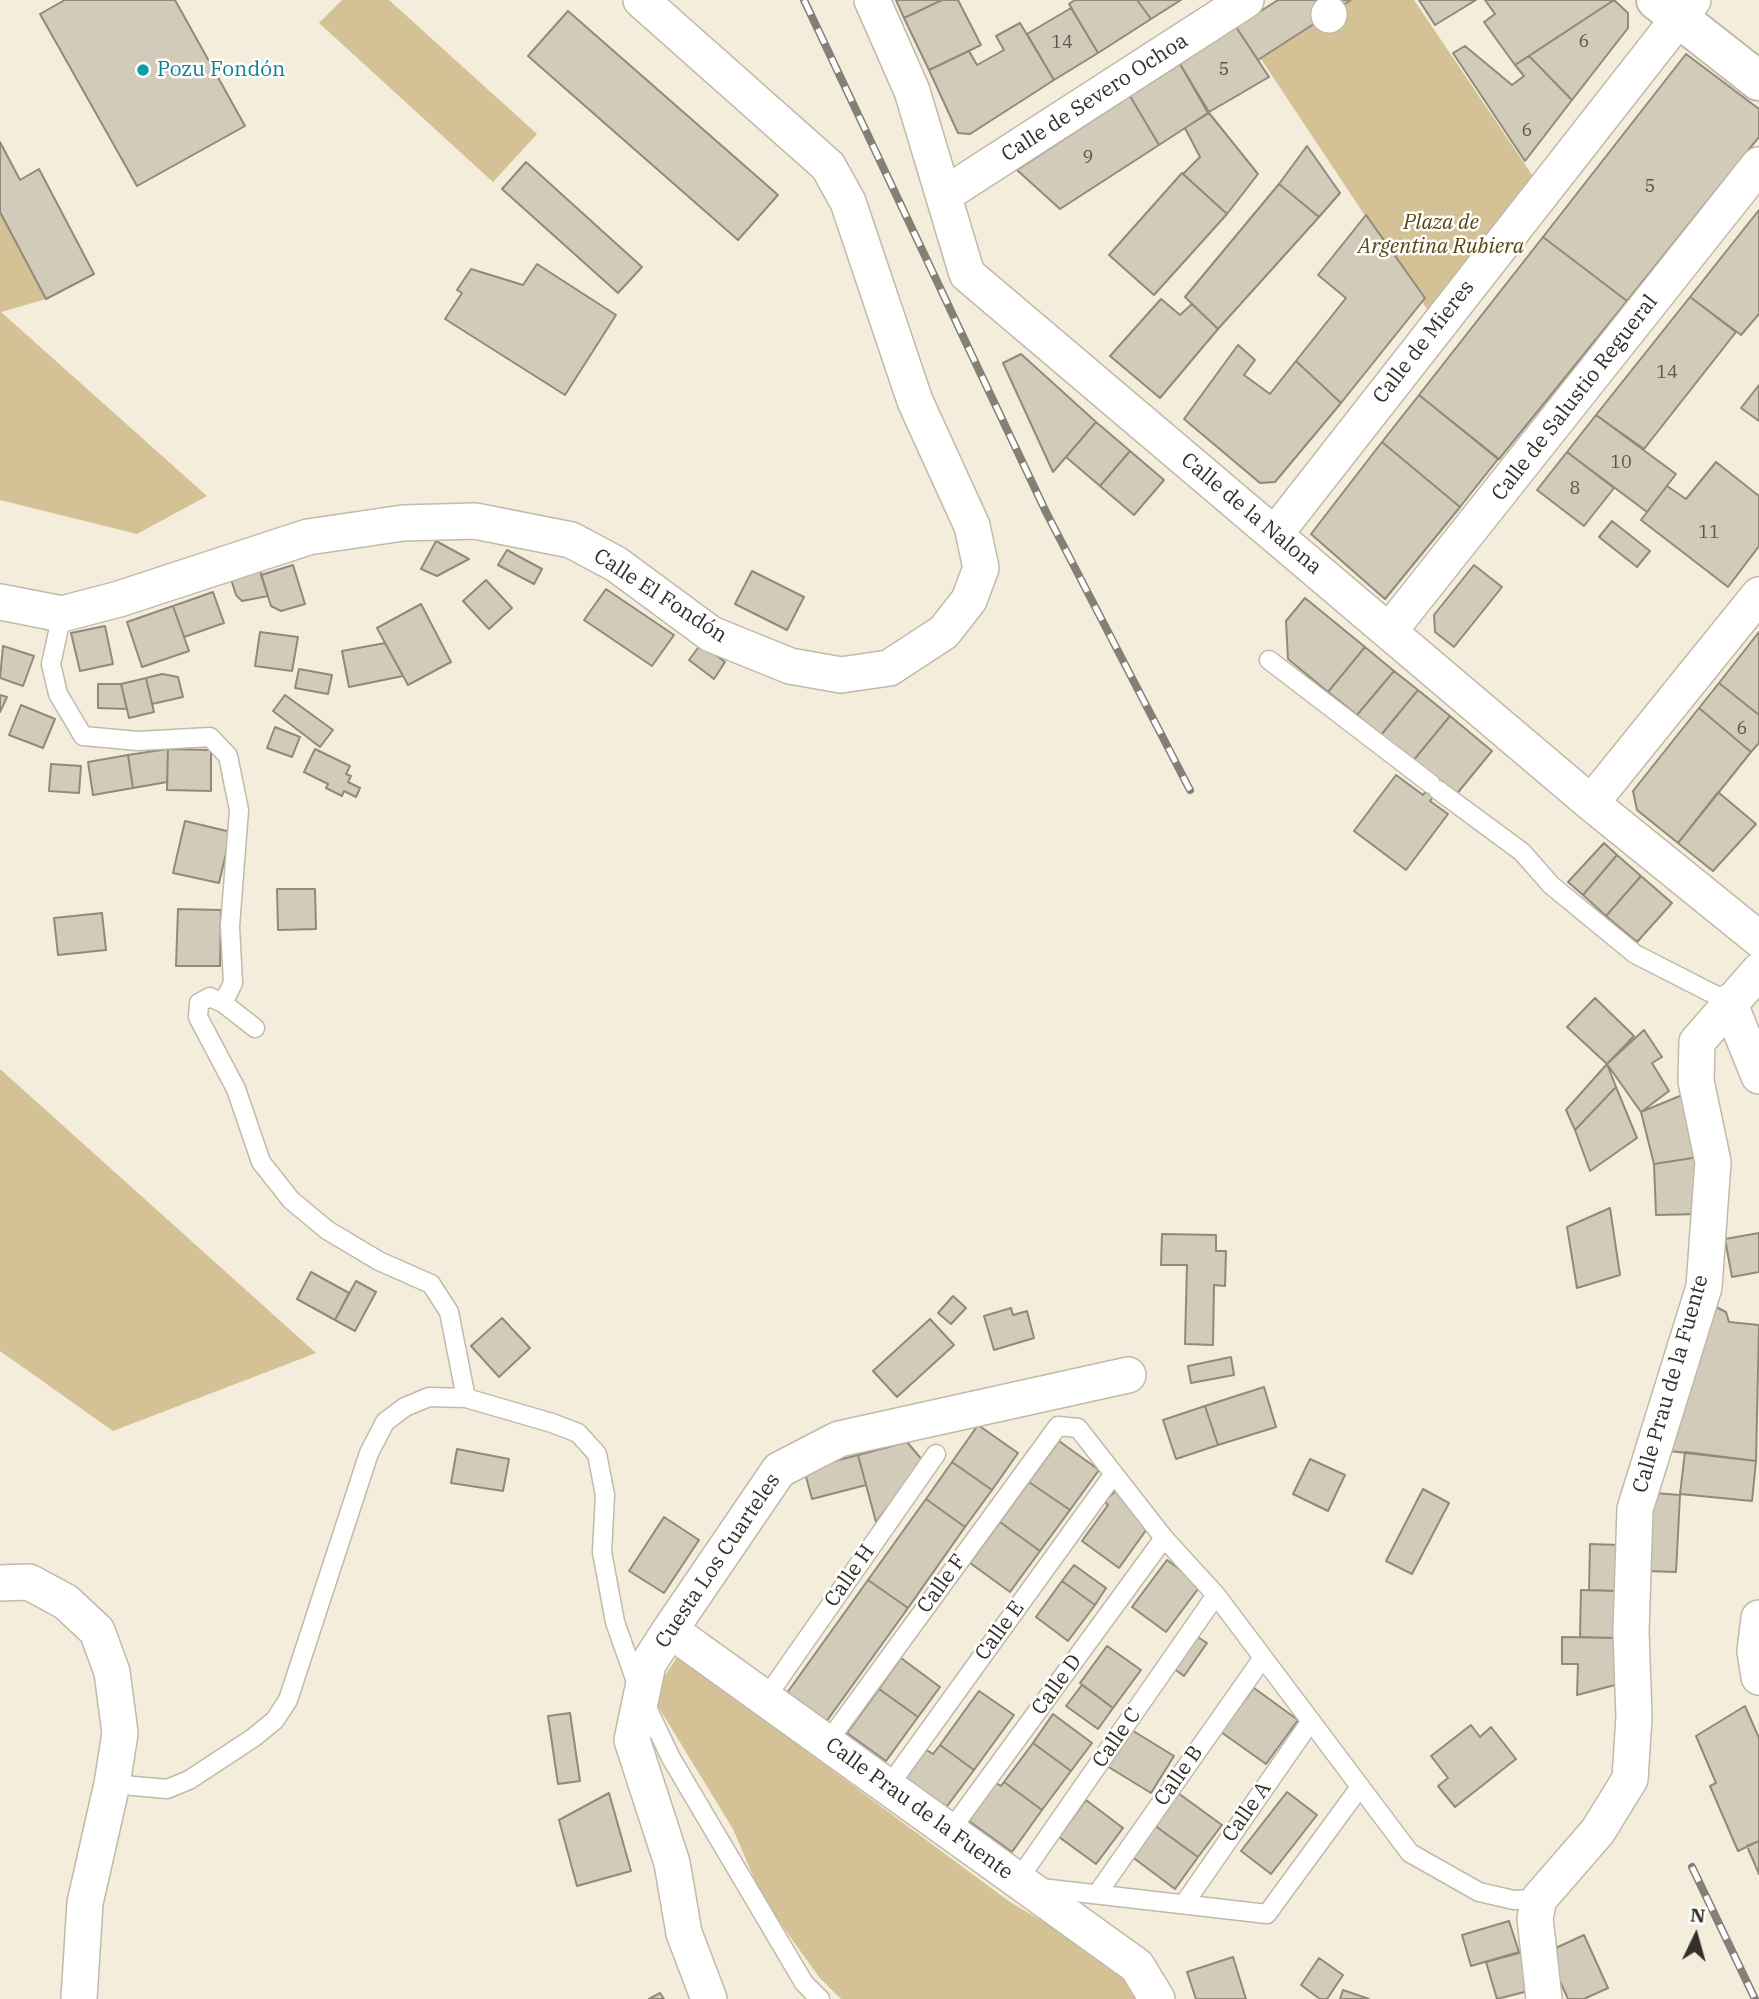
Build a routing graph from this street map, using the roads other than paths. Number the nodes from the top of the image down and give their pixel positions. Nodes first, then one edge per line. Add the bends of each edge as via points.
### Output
1 (641, 0) edge
2 (872, 0) edge
3 (1246, 0) edge
4 (1676, 6) edge
5 (1759, 81) edge
6 (1759, 165) edge
7 (944, 195) junction
8 (1275, 534) junction
9 (1759, 595) edge
10 (0, 602) edge
11 (62, 614) junction
12 (1390, 630) junction
13 (1269, 660) dead end
14 (1591, 803) junction
15 (1759, 939) edge
16 (1759, 971) edge
17 (1729, 1002) junction
18 (223, 1003) junction
19 (255, 1028) dead end
20 (1759, 1076) edge
21 (1128, 1375) dead end
22 (466, 1398) junction
23 (936, 1454) dead end
24 (1113, 1475) junction
25 (1164, 1538) junction
26 (0, 1583) edge
27 (1216, 1595) junction
28 (1759, 1618) edge
29 (670, 1630) junction
30 (1262, 1658) junction
31 (1759, 1677) edge
32 (640, 1693) junction
33 (765, 1699) junction
34 (1311, 1721) junction
35 (827, 1743) junction
36 (112, 1784) junction
37 (888, 1787) junction
38 (1360, 1787) junction
39 (950, 1831) junction
40 (1022, 1884) junction
41 (1097, 1894) junction
42 (1539, 1899) junction
43 (1184, 1904) junction
44 (79, 1999) edge
45 (709, 1999) edge
46 (820, 1999) edge
47 (1157, 1999) edge
48 (1544, 1999) edge

1 - 11 street, Calle El Fondón via 828,166 848,202 915,401 972,526 981,568 969,600 944,632 889,667 841,675 790,666 711,634 616,564 571,540 474,521 403,523 308,537
2 - 7 street, Calle de la Nalona via 912,91
3 - 7 street, Calle de Severo Ochoa
4 - 5 street
4 - 8 street, Calle de Mieres
6 - 12 street, Calle de Salustio Regueral
7 - 8 street, Calle de la Nalona via 967,274
8 - 12 street, Calle de la Nalona
9 - 14 street
10 - 11 street, Calle El Fondón
11 - 18 lane via 51,664 58,694 83,736 138,741 210,737 228,756 239,810 230,926 233,983
12 - 14 street, Calle de la Nalona
13 - 17 lane via 1522,852 1551,885 1635,954
14 - 15 street, Calle de la Nalona
16 - 17 street, Calle Prau de la Fuente
17 - 20 street
17 - 42 street, Calle Prau de la Fuente via 1697,1042 1696,1081 1713,1162 1704,1287 1635,1509 1630,1779 1598,1831
18 - 19 lane
18 - 22 lane via 211,998 199,1003 198,1017 236,1089 261,1162 291,1200 327,1230 379,1261 431,1284 449,1312
21 - 29 street, Cuesta Los Cuarteles via 839,1438 779,1470
22 - 32 lane via 578,1433 597,1454 605,1495 602,1552 615,1622
22 - 36 lane via 429,1397 385,1422 369,1453 288,1700 275,1720 189,1780 167,1789
23 - 33 lane, Calle H
24 - 25 lane
24 - 35 lane, Calle F via 1078,1427 1058,1426
24 - 37 lane, Calle E
25 - 27 lane
25 - 39 lane, Calle D
26 - 36 street via 29,1582 66,1602 97,1632 111,1672 120,1733
27 - 30 lane
27 - 40 lane, Calle C
28 - 31 street via 1755,1651
29 - 32 street, Cuesta Los Cuarteles via 648,1664
29 - 33 street, Calle Prau de la Fuente
30 - 34 lane
30 - 41 lane, Calle B
32 - 45 street, Cuesta Los Cuarteles via 632,1740 672,1863 684,1933
32 - 46 lane via 691,1793 804,1983
33 - 35 street, Calle Prau de la Fuente
34 - 38 lane
34 - 43 lane, Calle A
35 - 37 street, Calle Prau de la Fuente
36 - 44 street via 85,1903
37 - 39 street, Calle Prau de la Fuente
38 - 42 lane via 1410,1853 1479,1892 1514,1900
38 - 43 lane via 1267,1914
39 - 40 street, Calle Prau de la Fuente
40 - 41 lane
40 - 47 street, Calle Prau de la Fuente via 1137,1966
41 - 43 lane
42 - 48 street via 1535,1917

